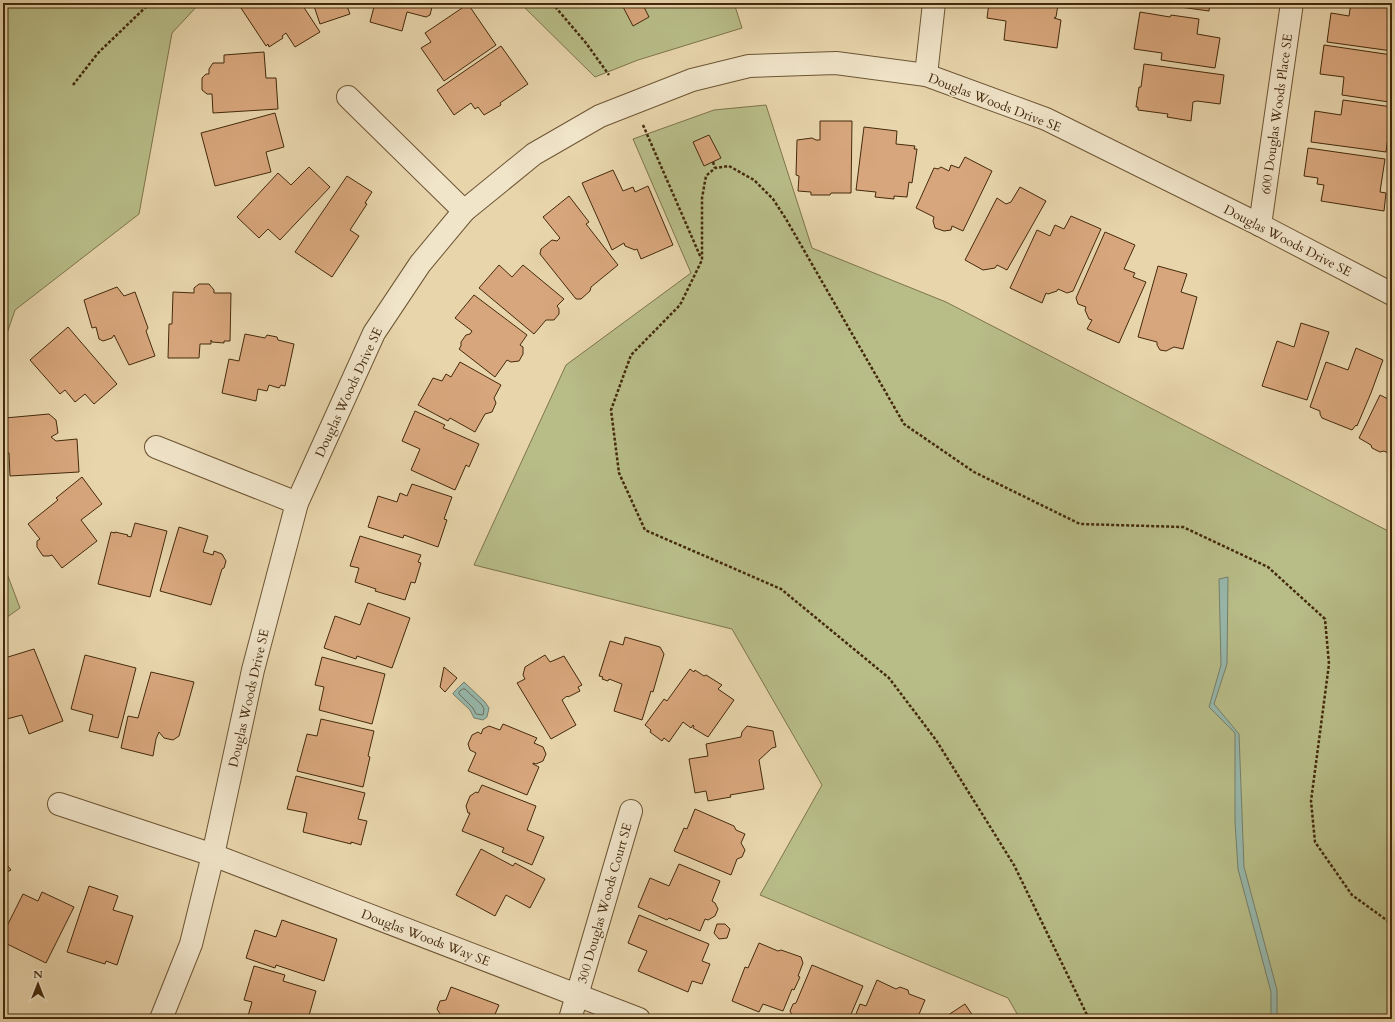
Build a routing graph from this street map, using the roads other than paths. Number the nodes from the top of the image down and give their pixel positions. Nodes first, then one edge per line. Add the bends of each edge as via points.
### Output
1 (934, 3) edge
2 (1292, 3) edge
3 (926, 75) junction
4 (348, 97) dead end
5 (464, 211) junction
6 (1260, 225) junction
7 (1392, 294) edge
8 (156, 447) dead end
9 (297, 503) junction
10 (59, 804) dead end
11 (631, 811) dead end
12 (213, 854) junction
13 (577, 995) junction
14 (161, 1019) edge
15 (570, 1019) edge
16 (639, 1019) edge

1 - 3 street
2 - 6 street, 600 Douglas Woods Place SE
3 - 5 street, Douglas Woods Drive SE via 836,63 749,66 692,80 588,122 534,154
3 - 6 street, Douglas Woods Drive SE via 1046,119
4 - 5 street
5 - 9 street, Douglas Woods Drive SE via 420,264 374,334
6 - 7 street, Douglas Woods Drive SE
8 - 9 street
9 - 12 street, Douglas Woods Drive SE via 253,670
10 - 12 street, Douglas Woods Way SE
11 - 13 street, 300 Douglas Woods Court SE
12 - 13 street, Douglas Woods Way SE
12 - 14 street, Douglas Woods Drive SE via 191,944
13 - 15 street, 300 Douglas Woods Court SE
13 - 16 street, Douglas Woods Way SE

